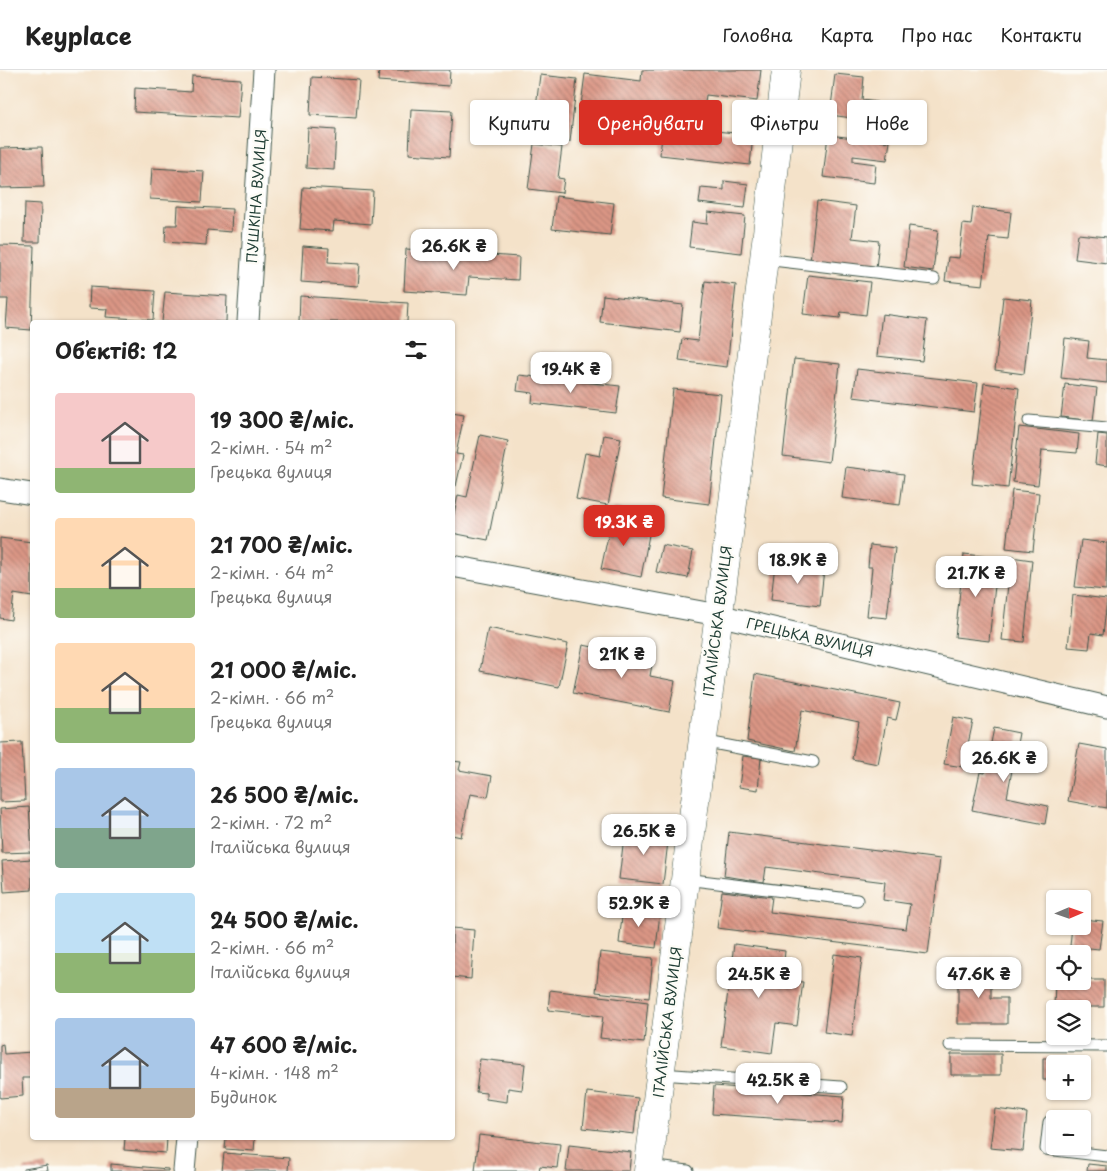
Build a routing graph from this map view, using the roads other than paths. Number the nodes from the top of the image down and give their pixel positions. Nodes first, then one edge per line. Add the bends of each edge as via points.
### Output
1 (264, 70) edge
2 (786, 70) edge
3 (764, 259) junction
4 (934, 279) dead end
5 (248, 320) edge
6 (1029, 421) dead end
7 (1107, 428) edge
8 (0, 489) edge
9 (30, 494) edge
10 (455, 567) edge
11 (718, 615) junction
12 (1107, 707) edge
13 (702, 741) junction
14 (813, 762) dead end
15 (685, 878) junction
16 (857, 900) dead end
17 (950, 1044) dead end
18 (1107, 1046) edge
19 (661, 1074) junction
20 (841, 1087) dead end
21 (187, 1140) edge
22 (1091, 1154) edge
23 (1107, 1156) edge
24 (648, 1169) edge
25 (184, 1171) edge
26 (688, 1171) edge

1 - 5 street, ПУШКІНА ВУЛИЦЯ
2 - 3 street, ІТАЛІЙСЬКА ВУЛИЦЯ
3 - 4 lane
3 - 11 street, ІТАЛІЙСЬКА ВУЛИЦЯ
6 - 7 lane
8 - 9 street
10 - 11 street, ГРЕЦЬКА ВУЛИЦЯ
11 - 12 street, ГРЕЦЬКА ВУЛИЦЯ
11 - 13 street, ІТАЛІЙСЬКА ВУЛИЦЯ
13 - 14 lane
13 - 15 street, ІТАЛІЙСЬКА ВУЛИЦЯ
15 - 16 lane
15 - 19 street, ІТАЛІЙСЬКА ВУЛИЦЯ
17 - 18 lane
19 - 20 lane
19 - 24 street, ІТАЛІЙСЬКА ВУЛИЦЯ
21 - 25 street
22 - 23 lane
24 - 26 lane

